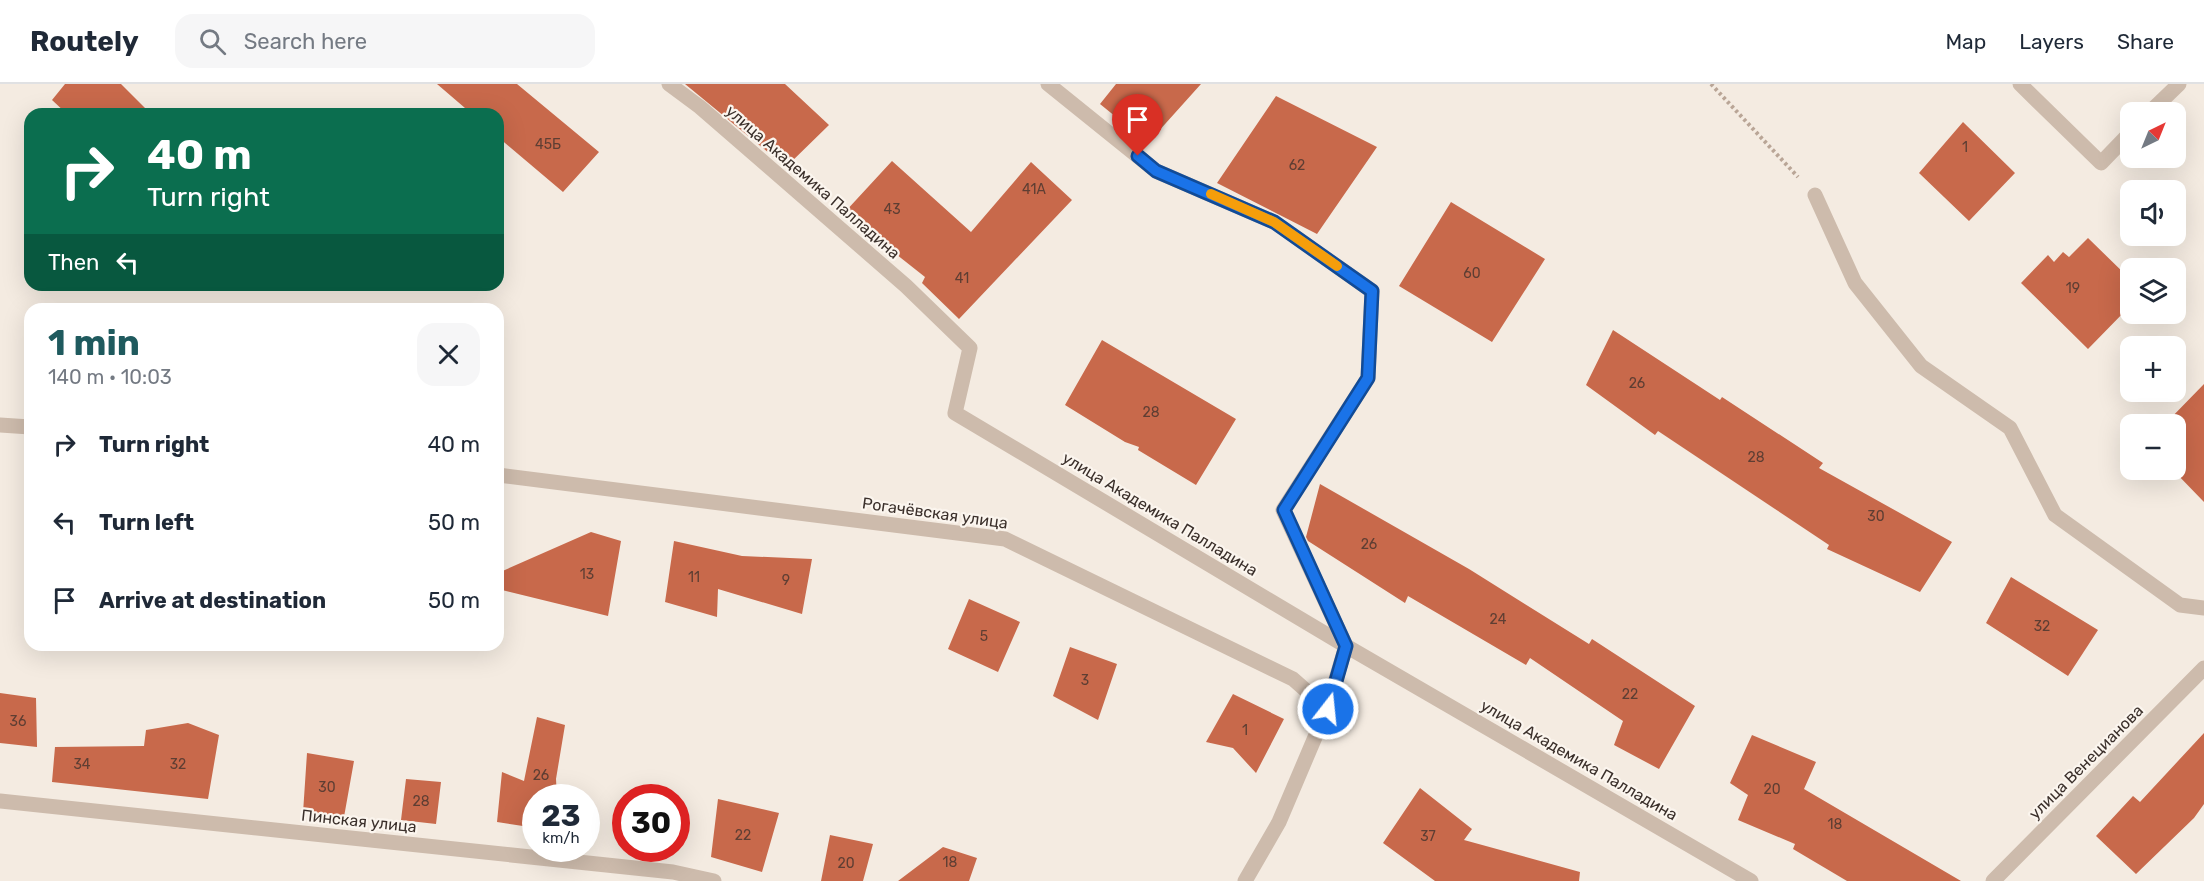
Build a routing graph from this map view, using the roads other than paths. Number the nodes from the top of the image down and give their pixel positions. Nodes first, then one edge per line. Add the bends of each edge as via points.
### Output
1 (669, 84) edge
2 (1048, 84) edge
3 (2020, 84) edge
4 (2179, 84) edge
5 (2160, 102) edge
6 (2120, 143) edge
7 (1815, 195) road end
8 (0, 425) edge
9 (24, 427) edge
10 (504, 476) edge
11 (2204, 608) edge
12 (1346, 646) junction
13 (2204, 668) edge
14 (1328, 709) junction
15 (0, 801) edge
16 (714, 881) edge
17 (1245, 881) edge
18 (1750, 881) edge
19 (1993, 881) edge

1 - 12 street, улица Академика Палладина via 906,286 970,348 955,413
2 - 12 street via 1156,171 1274,222 1372,291 1368,378 1284,510
3 - 6 street via 2101,163
4 - 5 street
7 - 11 street via 1855,283 1921,366 2010,428 2055,515 2180,605
8 - 9 street
10 - 14 street, Рогачёвская улица via 1005,539 1293,679
12 - 14 street
12 - 18 street, улица Академика Палладина
13 - 19 street, улица Венецианова
14 - 17 street via 1279,822
15 - 16 street, Пинская улица via 661,870

